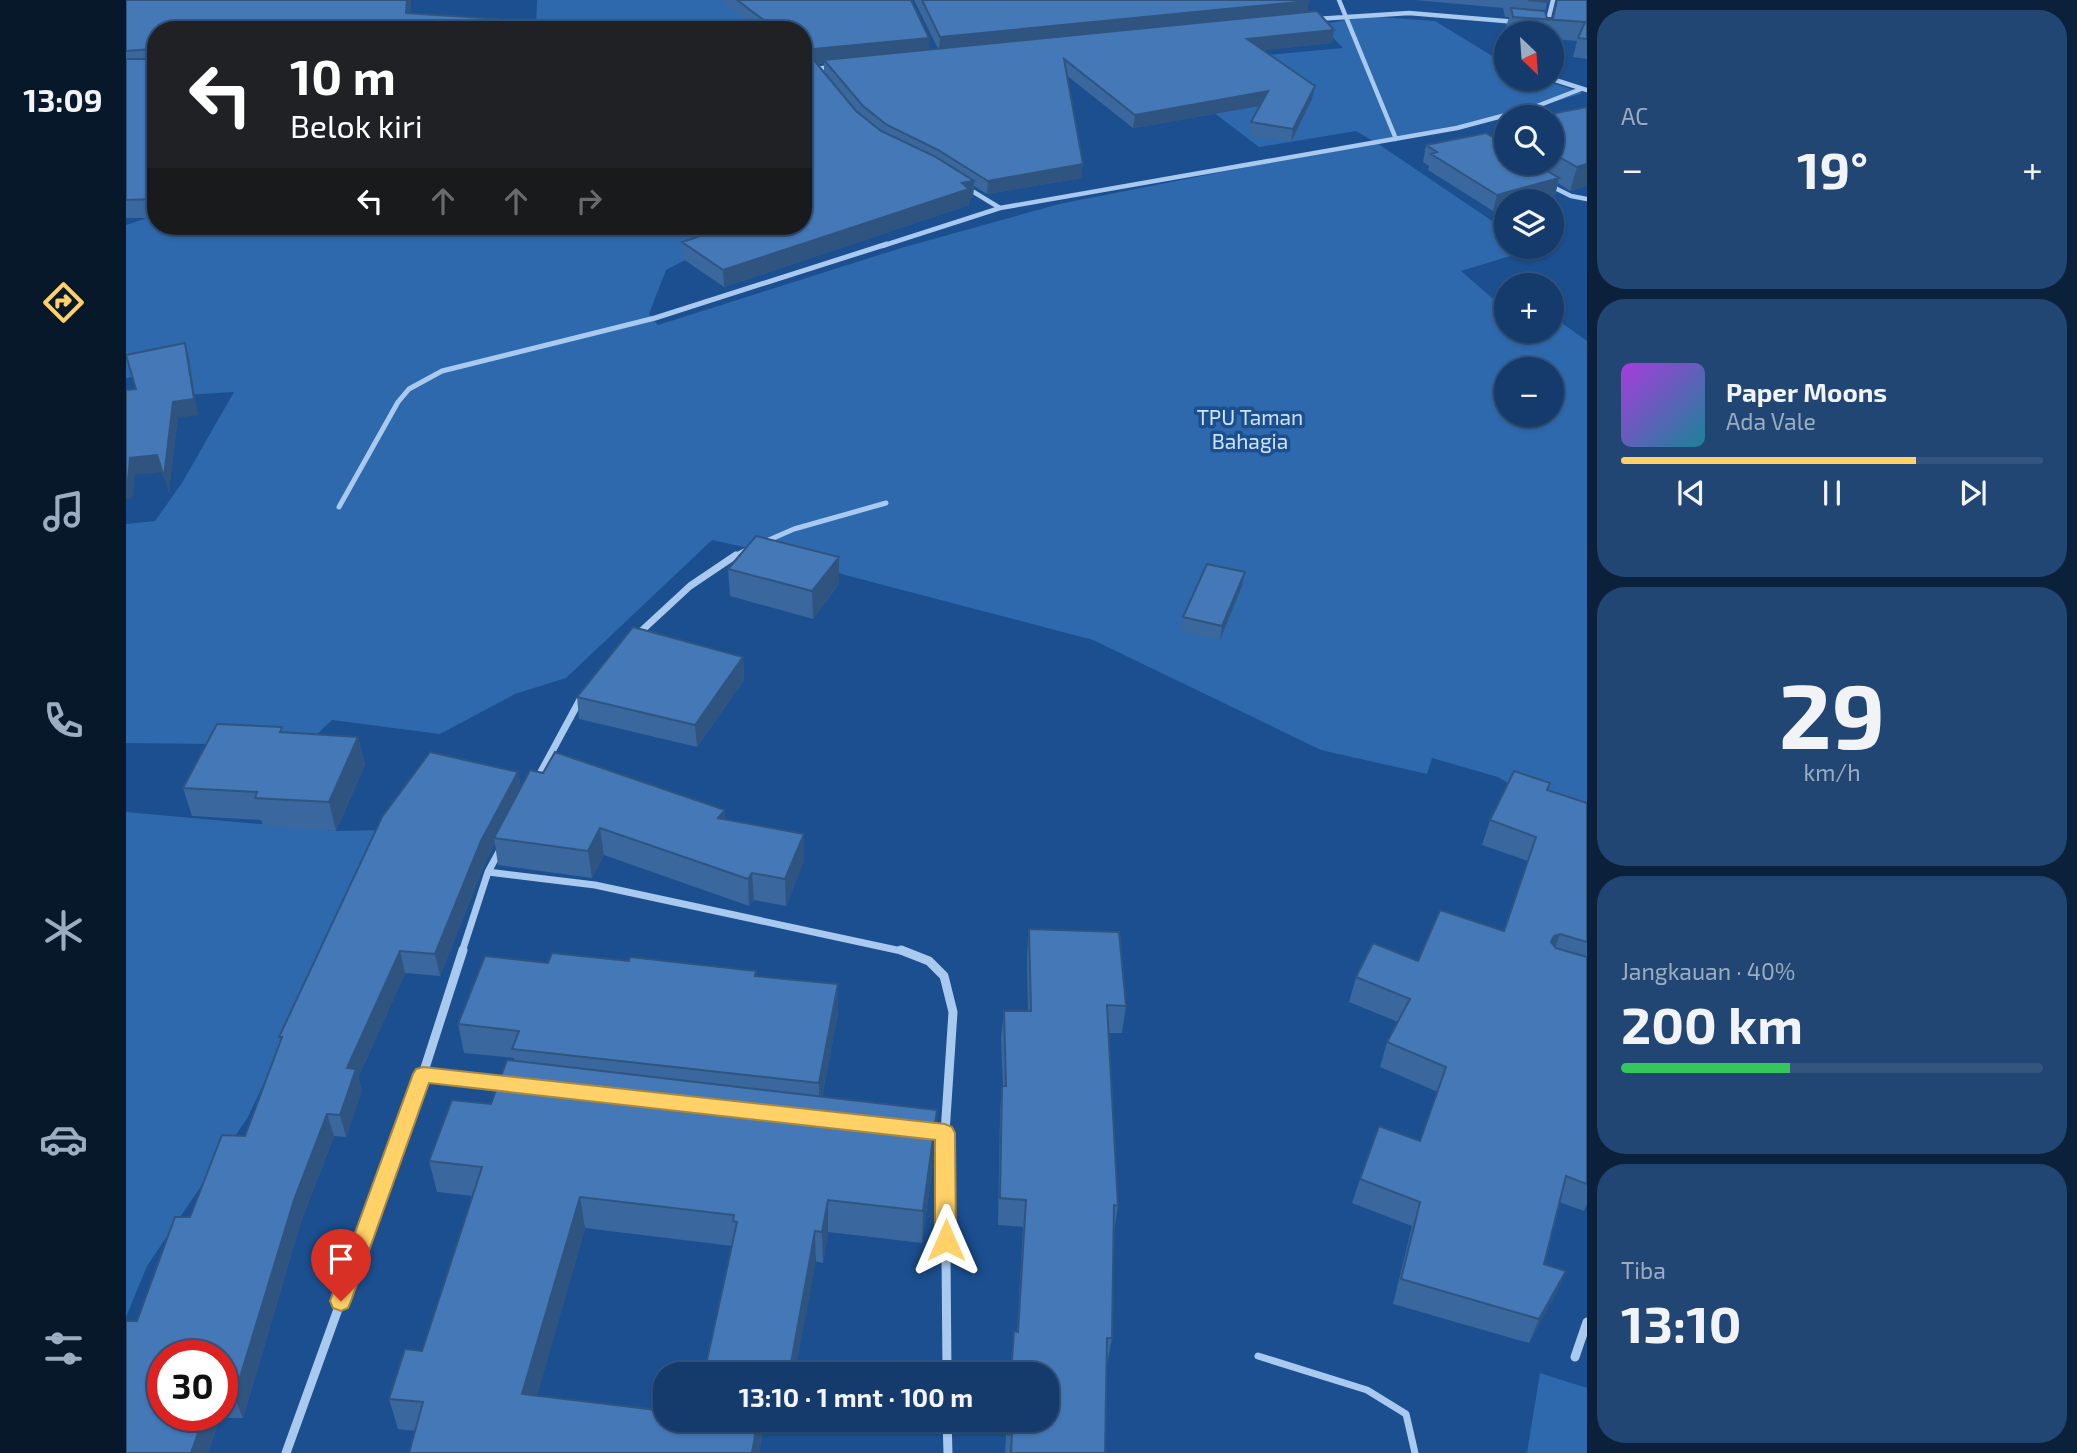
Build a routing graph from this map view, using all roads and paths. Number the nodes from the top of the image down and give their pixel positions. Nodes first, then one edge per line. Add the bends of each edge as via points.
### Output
1 (1339, 0) edge
2 (1553, 0) edge
3 (1346, 16) junction
4 (1305, 20) edge
5 (1498, 21) edge
6 (1549, 21) edge
7 (842, 66) edge
8 (812, 68) edge
9 (815, 68) junction
10 (822, 78) edge
11 (1564, 83) edge
12 (1584, 89) edge
13 (1457, 128) junction
14 (1467, 134) edge
15 (1396, 139) junction
16 (957, 182) edge
17 (1544, 183) edge
18 (1587, 199) edge
19 (1000, 208) junction
20 (886, 503) dead end
21 (339, 507) dead end
22 (633, 638) edge
23 (592, 685) edge
24 (532, 788) edge
25 (507, 836) edge
26 (488, 872) junction
27 (423, 1074) junction
28 (519, 1085) edge
29 (931, 1131) edge
30 (945, 1133) junction
31 (1587, 1322) edge
32 (1258, 1356) dead end
33 (1575, 1357) dead end
34 (947, 1362) edge
35 (947, 1432) edge
36 (286, 1453) edge
37 (948, 1453) edge
38 (1415, 1453) edge

1 - 3 street
2 - 6 street
3 - 4 street
3 - 5 street via 1409,13
3 - 15 street
7 - 9 street
8 - 9 street
9 - 10 street
11 - 12 street
12 - 13 street
13 - 14 street
13 - 15 street
15 - 19 street
16 - 19 street
17 - 18 street via 1563,194
19 - 21 street via 655,318 442,370 398,401
20 - 22 street via 794,529 727,558
23 - 24 street via 576,704
25 - 26 street
26 - 27 street
26 - 30 street via 596,885 901,950 929,961 944,976 953,1012
27 - 28 street
27 - 36 street
29 - 30 street
30 - 34 street
31 - 33 street
32 - 38 lane via 1377,1396 1406,1414
35 - 37 street

